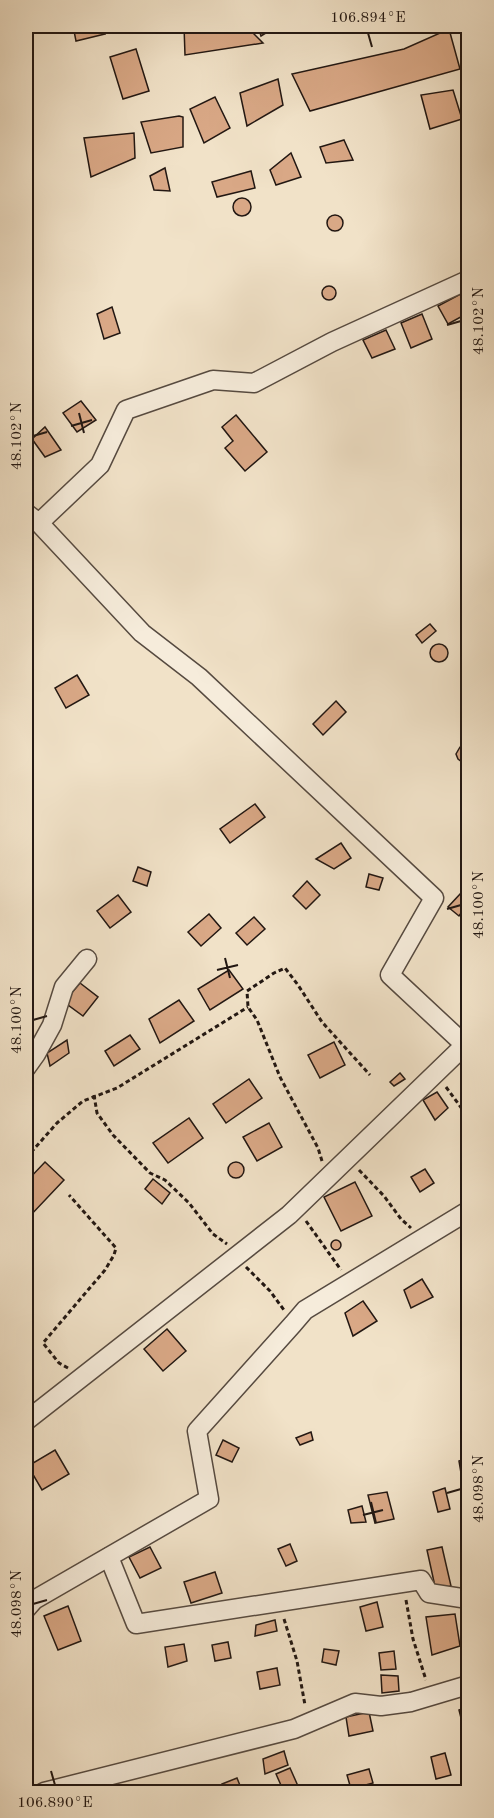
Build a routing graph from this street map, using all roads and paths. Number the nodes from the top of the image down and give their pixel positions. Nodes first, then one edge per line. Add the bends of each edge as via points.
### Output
1 (468, 280) edge
2 (32, 518) edge
3 (87, 959) dead end
4 (248, 1006) junction
5 (467, 1044) edge
6 (26, 1068) edge
7 (435, 1074) junction
8 (370, 1076) dead end
9 (94, 1095) junction
10 (468, 1117) edge
11 (26, 1158) edge
12 (348, 1158) junction
13 (328, 1177) junction
14 (69, 1195) dead end
15 (296, 1208) junction
16 (468, 1211) edge
17 (213, 1234) dead end
18 (422, 1239) junction
19 (237, 1255) junction
20 (351, 1282) junction
21 (293, 1324) junction
22 (83, 1376) junction
23 (26, 1421) edge
24 (110, 1557) junction
25 (402, 1583) junction
26 (468, 1599) edge
27 (281, 1602) junction
28 (26, 1609) edge
29 (468, 1685) edge
30 (430, 1696) junction
31 (307, 1723) junction
32 (44, 1792) edge

1 - 2 street via 332,342 254,383 213,380 126,410 100,465
2 - 5 street via 142,633 199,676 434,898 390,975
3 - 6 street via 64,987 52,1025
4 - 8 path via 247,991 285,968 322,1022
4 - 9 path via 117,1088
4 - 13 path via 318,1148
5 - 7 street
7 - 10 path
7 - 12 street
9 - 11 path via 68,1113
9 - 17 path via 97,1113 112,1135 150,1173 165,1179
12 - 13 street
12 - 18 path
13 - 15 street
14 - 22 path via 116,1248 105,1270 43,1343 59,1363
15 - 19 street
15 - 20 path
16 - 18 street
18 - 20 street
19 - 21 path
19 - 22 street
20 - 21 street via 305,1310
21 - 24 street via 196,1431 208,1499
22 - 23 street
24 - 27 street via 136,1624
24 - 28 street via 34,1600
25 - 26 street via 421,1580 429,1593
25 - 27 street
25 - 30 path
27 - 31 path via 297,1661
29 - 30 street
30 - 31 street via 381,1706 355,1703
31 - 32 street

